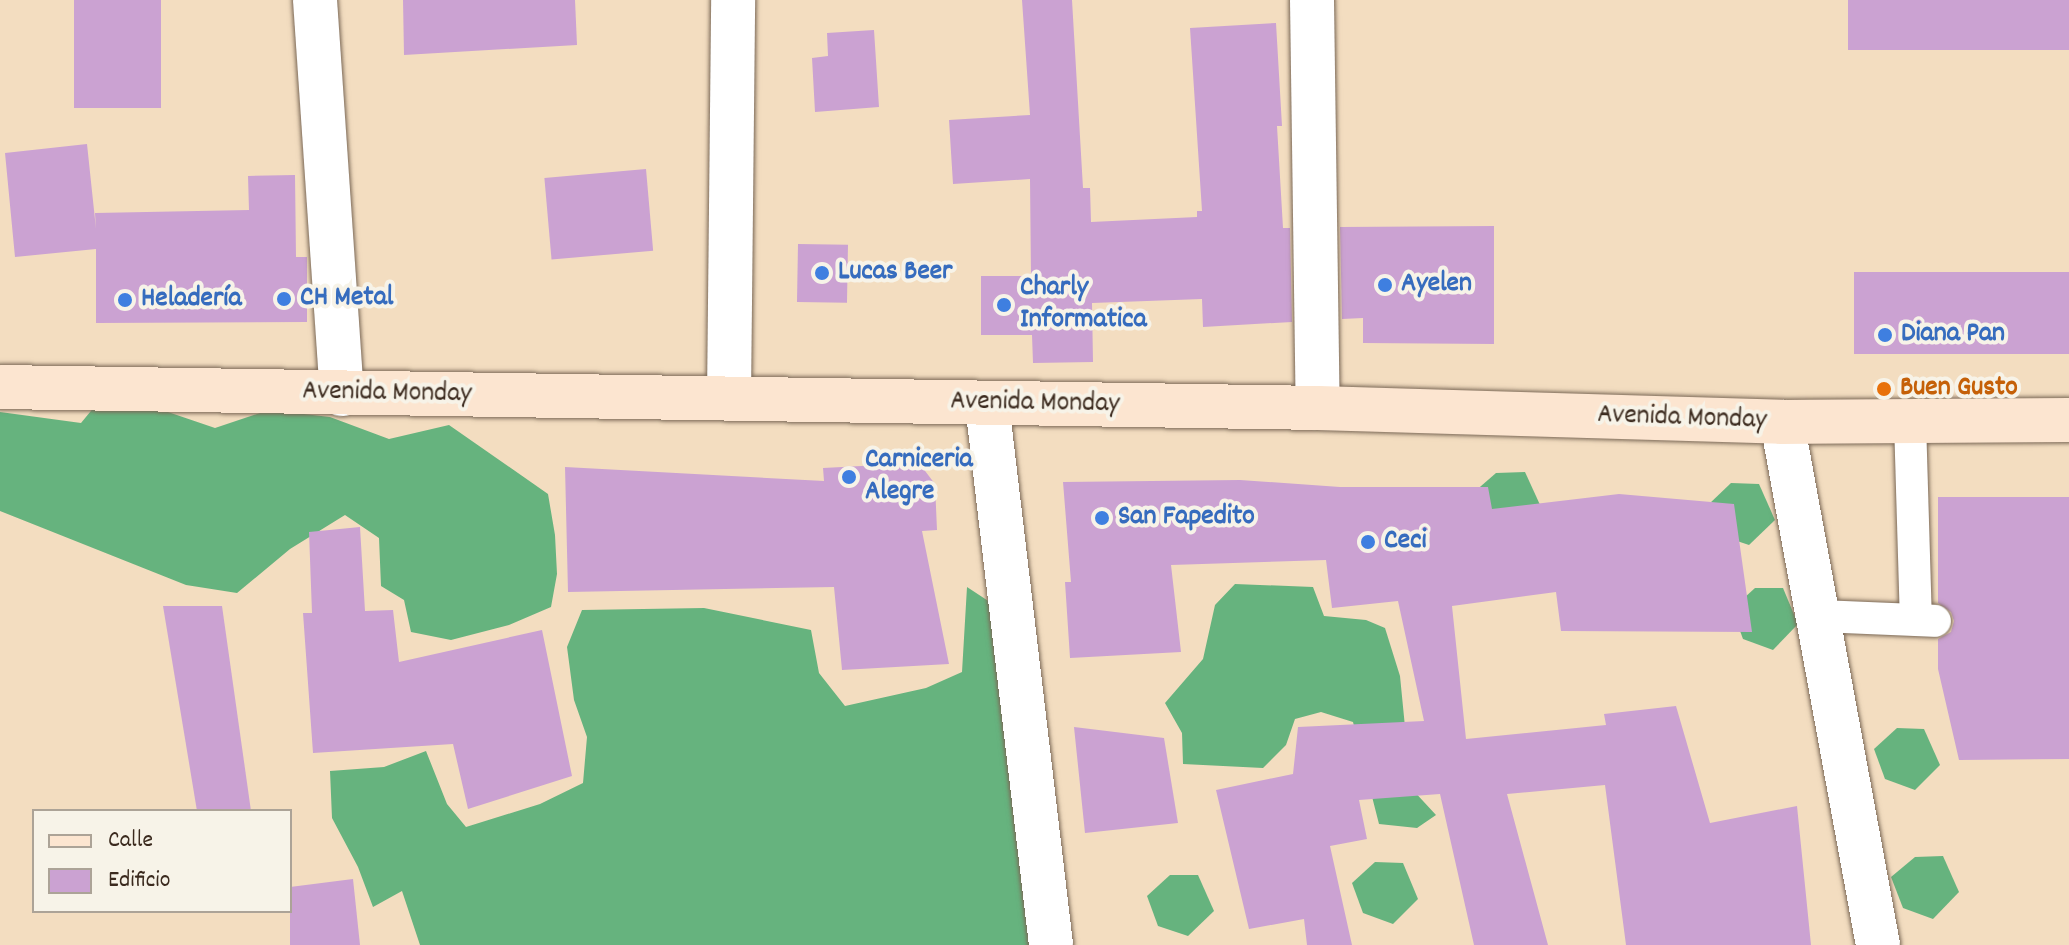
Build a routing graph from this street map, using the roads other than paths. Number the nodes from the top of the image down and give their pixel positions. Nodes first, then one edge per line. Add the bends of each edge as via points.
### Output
1 (315, 0) edge
2 (733, 0) edge
3 (1312, 0) edge
4 (0, 387) edge
5 (342, 394) junction
6 (729, 398) junction
7 (987, 404) junction
8 (1318, 408) junction
9 (2069, 420) edge
10 (1910, 421) junction
11 (1782, 422) junction
12 (1818, 616) junction
13 (1051, 945) edge
14 (1878, 945) edge

1 - 5 street
2 - 6 street
3 - 8 street
4 - 5 main road, Avenida Monday
5 - 6 main road, Avenida Monday
6 - 7 main road, Avenida Monday
7 - 8 main road, Avenida Monday
7 - 13 street
8 - 11 main road, Avenida Monday
9 - 10 main road, Avenida Monday
10 - 11 main road, Avenida Monday
10 - 12 lane via 1927,620
11 - 12 street
12 - 14 street

